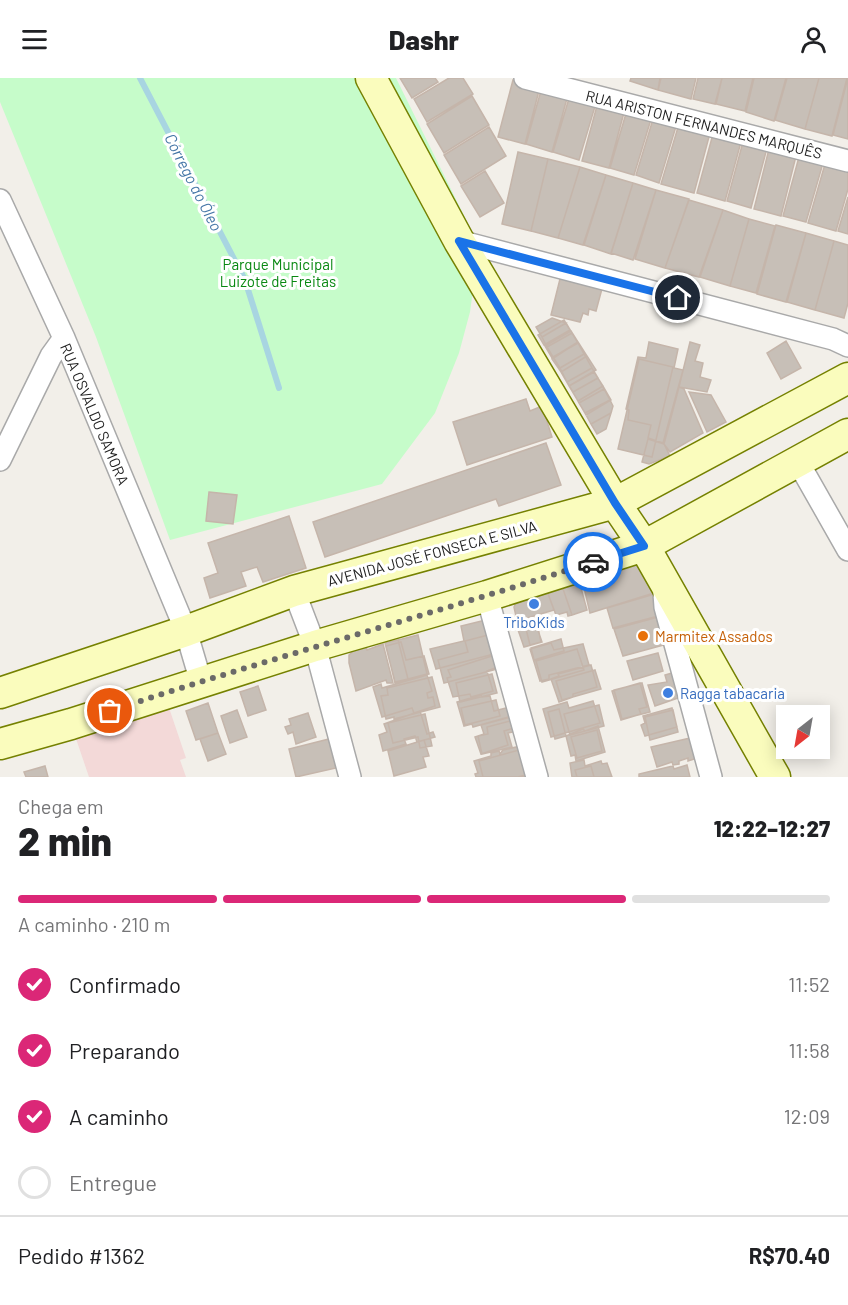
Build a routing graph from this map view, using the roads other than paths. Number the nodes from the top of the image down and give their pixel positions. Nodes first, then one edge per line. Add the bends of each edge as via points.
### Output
1 (371, 78) edge
2 (525, 78) edge
3 (848, 161) edge
4 (0, 200) edge
5 (459, 241) junction
6 (64, 338) junction
7 (848, 346) edge
8 (848, 378) edge
9 (848, 434) edge
10 (0, 460) edge
11 (798, 462) junction
12 (615, 503) junction
13 (644, 546) junction
14 (848, 550) edge
15 (663, 580) junction
16 (294, 591) junction
17 (487, 596) junction
18 (186, 631) junction
19 (315, 646) junction
20 (201, 682) junction
21 (0, 693) edge
22 (0, 744) edge
23 (350, 777) edge
24 (537, 777) edge
25 (711, 777) edge
26 (775, 777) edge

1 - 5 main road
2 - 3 street, RUA ARISTON FERNANDES MARQUÊS
4 - 6 street, RUA OSVALDO SAMORA
5 - 7 street
5 - 12 main road
6 - 10 street via 51,356
6 - 18 street, RUA OSVALDO SAMORA
8 - 12 main road, AVENIDA JOSÉ FONSECA E SILVA
9 - 11 main road
11 - 13 main road
11 - 14 street
12 - 13 main road
12 - 16 main road, AVENIDA JOSÉ FONSECA E SILVA
13 - 15 main road
13 - 17 main road
15 - 25 street via 665,607
15 - 26 main road
16 - 18 main road, AVENIDA JOSÉ FONSECA E SILVA
16 - 19 street
17 - 19 main road
17 - 24 street
18 - 20 street, RUA OSVALDO SAMORA
18 - 21 main road, AVENIDA JOSÉ FONSECA E SILVA
19 - 20 main road
19 - 23 street
20 - 22 main road

